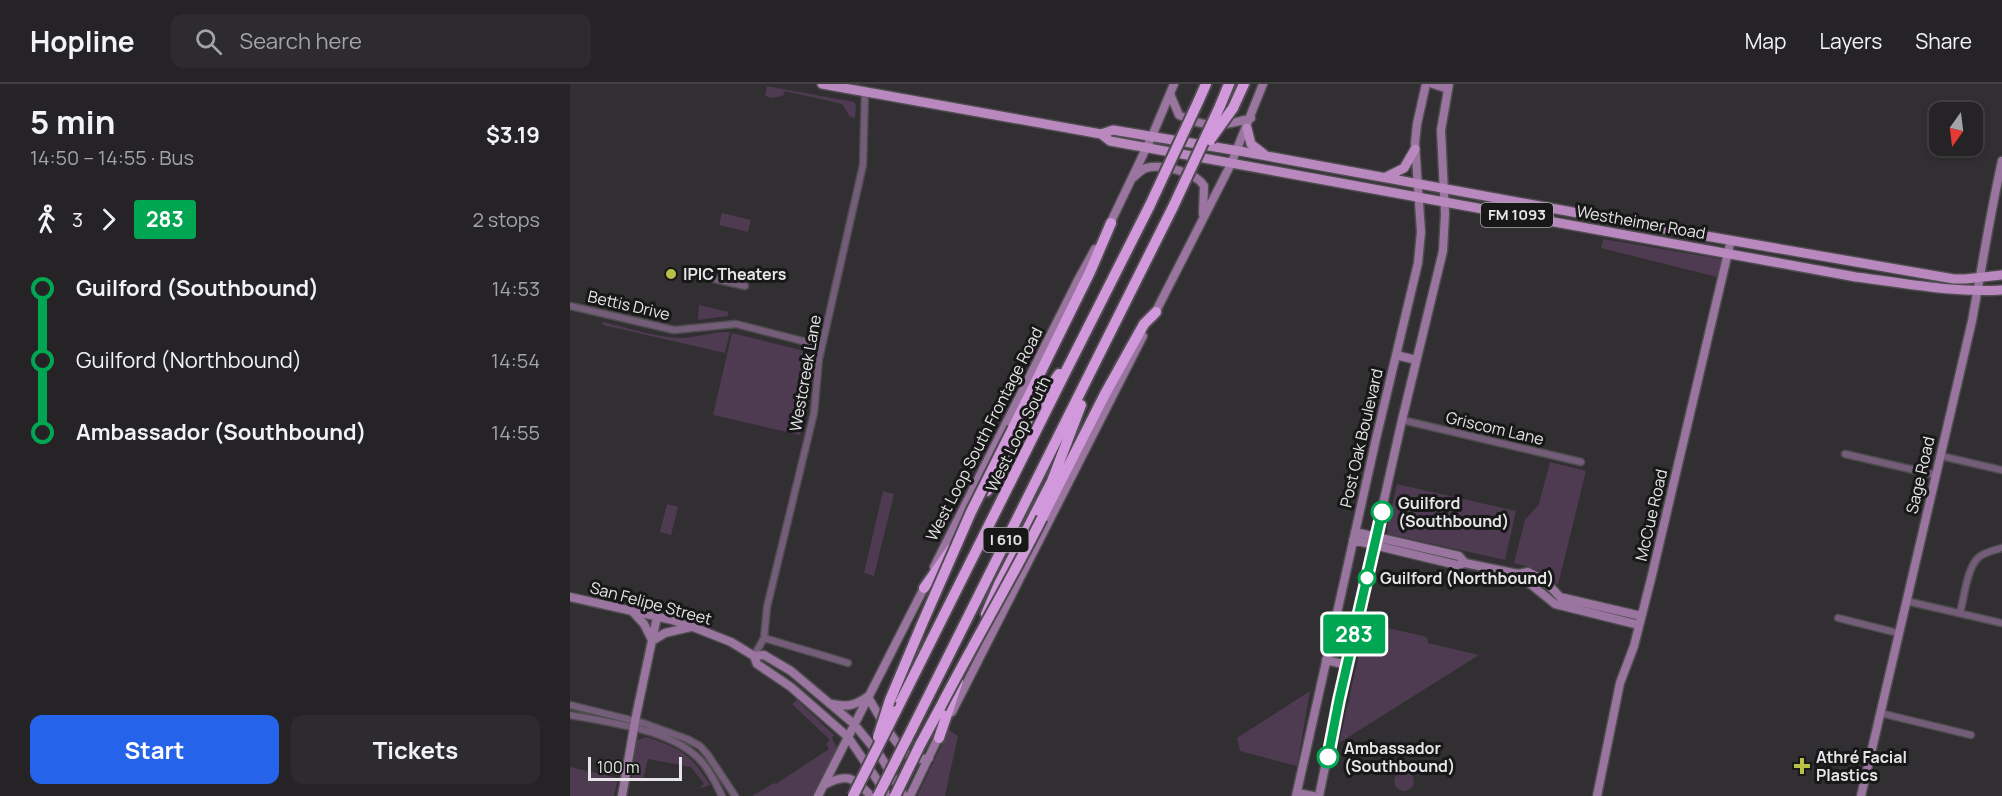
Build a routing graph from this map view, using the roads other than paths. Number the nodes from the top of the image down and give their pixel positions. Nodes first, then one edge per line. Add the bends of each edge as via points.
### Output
1 (822, 84) edge
2 (1174, 84) edge
3 (1206, 84) edge
4 (1229, 84) edge
5 (1244, 84) edge
6 (1263, 84) edge
7 (1426, 84) edge
8 (1432, 84) edge
9 (1448, 87) edge
10 (865, 92) junction
11 (1170, 94) junction
12 (1251, 118) junction
13 (1246, 128) junction
14 (1101, 134) junction
15 (1152, 136) junction
16 (1146, 148) junction
17 (1416, 149) junction
18 (1237, 150) junction
19 (1266, 156) junction
20 (1197, 157) junction
21 (2002, 160) edge
22 (1231, 164) junction
23 (1385, 177) junction
24 (1131, 180) junction
25 (1418, 183) junction
26 (1443, 188) junction
27 (1419, 198) junction
28 (1444, 202) junction
29 (1568, 211) junction
30 (1530, 217) junction
31 (1202, 221) junction
32 (1111, 223) junction
33 (1654, 227) junction
34 (1615, 232) junction
35 (1731, 240) junction
36 (1728, 252) junction
37 (1851, 262) junction
38 (1810, 268) junction
39 (1885, 268) junction
40 (698, 275) dead end
41 (2002, 275) edge
42 (1856, 277) junction
43 (1980, 278) junction
44 (745, 286) dead end
45 (1997, 290) edge
46 (1977, 292) junction
47 (2002, 296) edge
48 (570, 306) edge
49 (1156, 312) junction
50 (822, 346) junction
51 (1076, 349) junction
52 (1102, 350) junction
53 (1396, 355) junction
54 (1416, 360) junction
55 (1402, 420) junction
56 (1845, 454) dead end
57 (1941, 456) junction
58 (1581, 462) dead end
59 (2002, 470) edge
60 (1936, 475) junction
61 (1354, 536) junction
62 (1375, 541) junction
63 (2002, 548) edge
64 (924, 588) junction
65 (570, 597) edge
66 (1906, 601) junction
67 (632, 611) junction
68 (1960, 613) junction
69 (657, 617) junction
70 (1838, 618) dead end
71 (1640, 620) junction
72 (2002, 623) edge
73 (693, 627) junction
74 (1898, 633) junction
75 (764, 638) junction
76 (652, 641) junction
77 (754, 656) junction
78 (1326, 660) junction
79 (848, 663) dead end
80 (1347, 665) junction
81 (867, 697) junction
82 (830, 703) junction
83 (570, 705) edge
84 (1880, 713) junction
85 (570, 715) edge
86 (854, 724) junction
87 (634, 725) junction
88 (1971, 735) dead end
89 (848, 737) junction
90 (939, 738) junction
91 (928, 758) junction
92 (868, 768) junction
93 (725, 780) junction
94 (716, 785) junction
95 (823, 785) junction
96 (1297, 794) edge
97 (622, 796) edge
98 (722, 796) edge
99 (735, 796) edge
100 (818, 796) edge
101 (853, 796) edge
102 (871, 796) edge
103 (878, 796) edge
104 (888, 796) edge
105 (895, 796) edge
106 (904, 796) edge
107 (910, 796) edge
108 (1313, 796) edge
109 (1319, 796) edge
110 (1597, 796) edge
111 (1861, 796) edge

1 - 10 main road, Westheimer Road
2 - 11 main road, West Loop South Frontage Road
3 - 51 highway, West Loop South / I 610, bridge via 1150,205
4 - 20 highway, I 610, bridge
5 - 20 highway, bridge via 1233,108
6 - 12 main road
7 - 17 main road, Post Oak Boulevard
8 - 9 main road
9 - 26 main road via 1441,130
10 - 14 main road, Westheimer Road
10 - 50 street, Westcreek Lane via 863,165
11 - 12 main road via 1179,115 1197,123 1215,127
11 - 15 main road, West Loop South Frontage Road
12 - 13 main road
13 - 18 main road
13 - 19 main road via 1251,144
14 - 15 main road, Westheimer Road via 1113,130
14 - 16 main road, Westheimer Road via 1110,141
15 - 16 main road, West Loop South Frontage Road
15 - 18 main road, Westheimer Road / FM 1093
16 - 22 main road, Westheimer Road / FM 1093
16 - 24 main road, West Loop South Frontage Road
17 - 23 main road via 1404,168
17 - 25 main road, Post Oak Boulevard
18 - 19 main road, Westheimer Road / FM 1093
18 - 22 main road
19 - 23 main road, Westheimer Road / FM 1093
20 - 52 highway, I 610, bridge
21 - 43 main road, Sage Road
22 - 27 main road, Westheimer Road / FM 1093
22 - 31 main road
23 - 25 main road, Westheimer Road / FM 1093
24 - 31 main road via 1139,171 1151,168 1197,177 1204,186
24 - 32 main road, West Loop South Frontage Road
25 - 26 main road, Westheimer Road / FM 1093
25 - 27 main road, Post Oak Boulevard
26 - 28 main road
26 - 29 main road, Westheimer Road / FM 1093
27 - 28 main road, Westheimer Road / FM 1093
27 - 53 main road, Post Oak Boulevard via 1418,262
28 - 30 main road, Westheimer Road / FM 1093
28 - 54 main road via 1443,251
29 - 30 main road via 1533,210
29 - 33 main road, Westheimer Road / FM 1093
30 - 34 main road, Westheimer Road / FM 1093
31 - 49 main road
32 - 64 main road, West Loop South Frontage Road via 1078,280
32 - 92 highway, bridge via 971,512 890,700
33 - 34 main road
33 - 35 main road, Westheimer Road / FM 1093
34 - 36 main road, Westheimer Road / FM 1093
35 - 36 main road, McCue Road
35 - 37 main road, Westheimer Road / FM 1093
36 - 38 main road, Westheimer Road / FM 1093
36 - 71 main road, McCue Road
37 - 38 main road
37 - 39 main road, Westheimer Road / FM 1093
38 - 42 main road, Westheimer Road / FM 1093
39 - 42 main road via 1860,271
39 - 43 main road, Westheimer Road / FM 1093 via 1954,279
40 - 44 street
41 - 43 main road, Westheimer Road / FM 1093
42 - 46 main road, Westheimer Road / FM 1093
43 - 46 main road, Sage Road
45 - 46 main road, Westheimer Road / FM 1093
45 - 47 street
46 - 57 main road, Sage Road
48 - 50 street, Bettis Drive via 674,330 736,324
49 - 90 main road
49 - 105 highway, bridge via 1144,324 1105,394
50 - 75 street, Westcreek Lane via 814,413 767,607
51 - 64 highway via 1031,414 958,540
51 - 92 highway, West Loop South / I 610, bridge
52 - 90 highway via 1052,481 999,584
52 - 103 highway, I 610, bridge
53 - 54 main road
53 - 61 main road, Post Oak Boulevard
54 - 55 main road
55 - 58 street, Griscom Lane
55 - 62 main road
56 - 60 street
57 - 59 street
57 - 60 main road, Sage Road
60 - 66 main road, Sage Road
61 - 62 main road
61 - 78 main road, Post Oak Boulevard
62 - 71 main road via 1459,556 1465,562 1518,574 1526,571 1560,597
62 - 80 main road
63 - 68 street via 1978,557 1972,566
64 - 81 main road, West Loop South Frontage Road
65 - 67 main road, San Felipe Street
66 - 68 street
66 - 74 main road, Sage Road
67 - 69 main road, San Felipe Street
67 - 76 main road
68 - 72 street
69 - 73 main road, San Felipe Street
69 - 76 main road
70 - 74 street
71 - 110 main road, McCue Road via 1620,683
73 - 76 main road via 674,630
73 - 77 main road, San Felipe Street
74 - 84 main road, Sage Road
75 - 77 street, Westcreek Lane
75 - 79 street
76 - 87 main road
77 - 82 main road, San Felipe Street via 764,655 791,671
77 - 89 main road, San Felipe Street via 757,664 800,694
78 - 80 main road
78 - 96 main road, Post Oak Boulevard
80 - 109 main road
81 - 82 main road via 854,705
81 - 86 main road, West Loop South Frontage Road
81 - 91 main road via 888,731 912,758
82 - 86 main road, San Felipe Street
83 - 87 street
84 - 88 street
84 - 111 main road, Sage Road
85 - 87 street
86 - 89 main road, West Loop South Frontage Road
86 - 106 main road, San Felipe Street via 881,757
87 - 93 street via 680,736 699,746
87 - 94 street via 691,752
87 - 97 main road
89 - 95 main road, West Loop South Frontage Road
89 - 104 main road, San Felipe Street
90 - 91 main road
91 - 107 main road
92 - 101 highway, West Loop South / I 610, bridge
93 - 94 street
93 - 99 street
94 - 98 street
95 - 100 main road, West Loop South Frontage Road
95 - 102 main road via 836,778 855,779
96 - 108 main road

